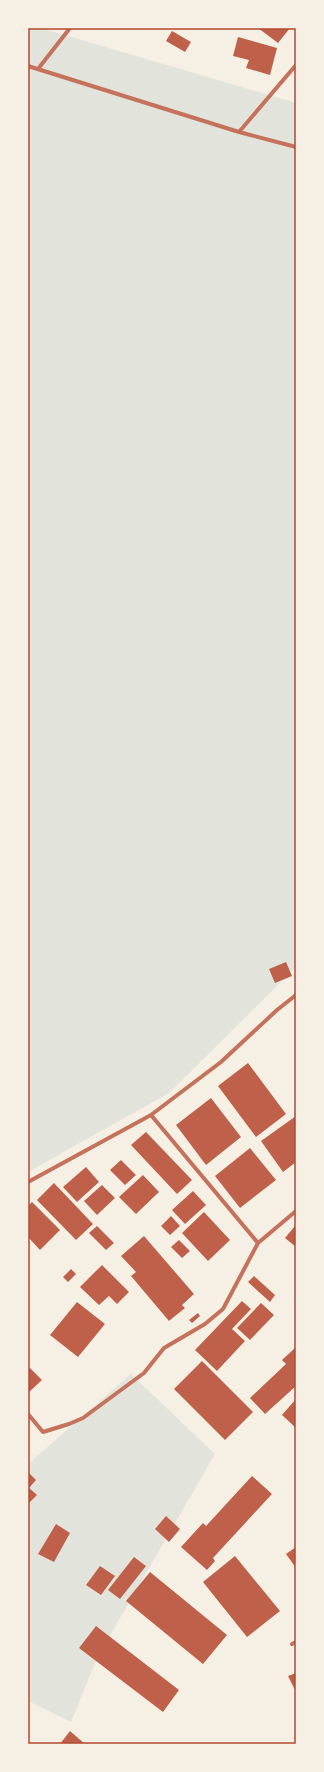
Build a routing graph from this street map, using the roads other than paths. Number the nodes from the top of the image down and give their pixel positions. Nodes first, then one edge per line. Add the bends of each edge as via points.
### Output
1 (70, 28) edge
2 (28, 66) edge
3 (296, 66) edge
4 (38, 69) junction
5 (239, 132) junction
6 (296, 147) edge
7 (296, 995) edge
8 (151, 1115) junction
9 (28, 1182) edge
10 (296, 1211) edge
11 (258, 1244) junction
12 (28, 1414) edge

1 - 4 street
2 - 4 street
3 - 5 street
4 - 5 street
5 - 6 street
7 - 8 street via 221,1062
8 - 9 street
8 - 11 street
10 - 11 street
11 - 12 street via 223,1309 205,1324 164,1348 144,1373 83,1418 69,1424 43,1432

